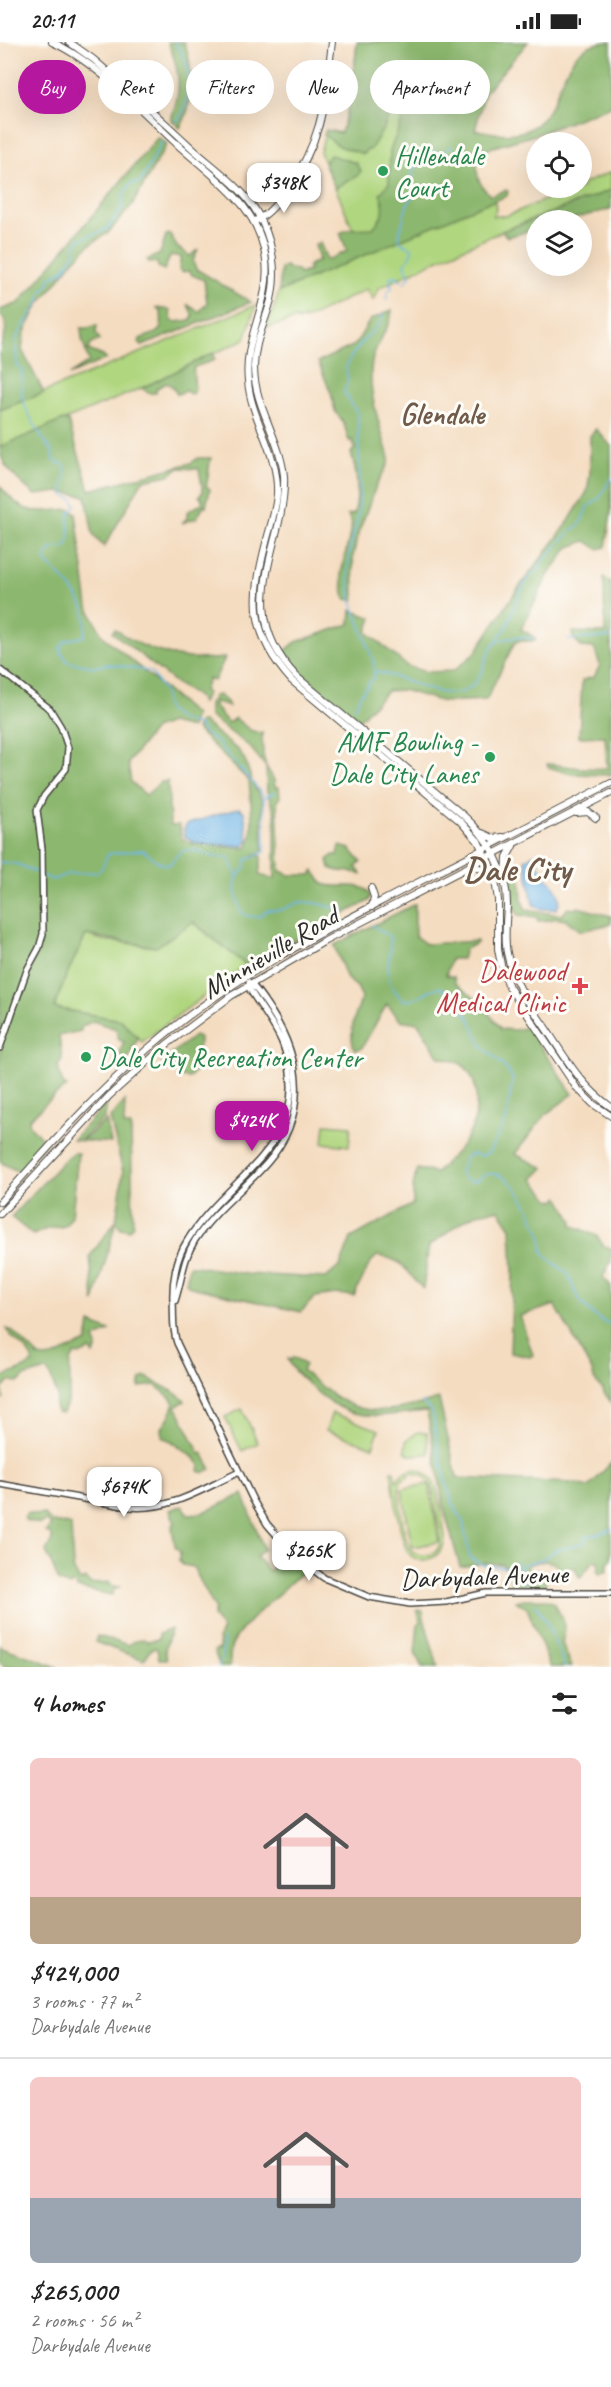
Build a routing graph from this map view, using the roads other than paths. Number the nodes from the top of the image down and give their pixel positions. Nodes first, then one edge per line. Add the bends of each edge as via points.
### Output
1 (52, 42) edge
2 (69, 42) edge
3 (332, 42) edge
4 (261, 218) junction
5 (254, 221) junction
6 (0, 670) edge
7 (611, 783) edge
8 (609, 794) edge
9 (570, 814) junction
10 (476, 832) junction
11 (507, 837) junction
12 (520, 840) junction
13 (487, 848) junction
14 (472, 855) junction
15 (491, 855) junction
16 (467, 867) junction
17 (496, 883) junction
18 (371, 888) dead end
19 (506, 888) junction
20 (372, 907) junction
21 (246, 976) junction
22 (250, 983) junction
23 (0, 1048) edge
24 (611, 1107) edge
25 (611, 1116) edge
26 (0, 1202) edge
27 (0, 1214) edge
28 (239, 1472) junction
29 (0, 1484) edge
30 (611, 1593) edge

1 - 5 main road via 87,64 121,93 237,198
2 - 4 main road via 93,58 233,184
3 - 4 main road via 313,147 299,174
4 - 5 main road
4 - 10 main road via 271,247 274,283 256,348 255,377 284,484 283,505 263,591 268,631 277,651 297,677 463,815
5 - 10 main road via 265,251 267,281 250,341 247,379 277,484 275,509 256,587 260,629 272,656 292,681
6 - 23 street via 50,709 69,753 66,769 37,810 42,940 27,970
7 - 11 main road, Minnieville Road
8 - 9 main road, Minnieville Road
8 - 9 main road via 596,806 596,818 586,812
9 - 12 main road, Minnieville Road
10 - 11 main road via 493,838
10 - 13 main road
10 - 14 main road
11 - 13 main road, Minnieville Road
12 - 15 main road, Minnieville Road
12 - 19 main road via 507,855
13 - 14 main road, Minnieville Road
13 - 15 main road
14 - 20 main road, Minnieville Road
15 - 16 main road, Minnieville Road
15 - 17 main road
15 - 19 main road
16 - 17 main road via 486,870
16 - 22 main road, Minnieville Road
17 - 25 main road via 498,949 509,987 576,1087
18 - 20 main road
19 - 24 main road via 505,941 516,983 574,1071
20 - 21 main road, Minnieville Road
21 - 22 street, Darbydale Avenue
21 - 26 main road, Minnieville Road via 182,1021 124,1070 74,1118
22 - 27 main road, Minnieville Road via 166,1045 109,1096
22 - 28 street, Darbydale Avenue via 282,1028 292,1052 297,1081 292,1117 271,1158 195,1239 184,1264 174,1305 173,1329
28 - 29 street via 180,1500 148,1508
28 - 30 street, Darbydale Avenue via 259,1512 287,1548 324,1578 360,1594 419,1604 486,1593

